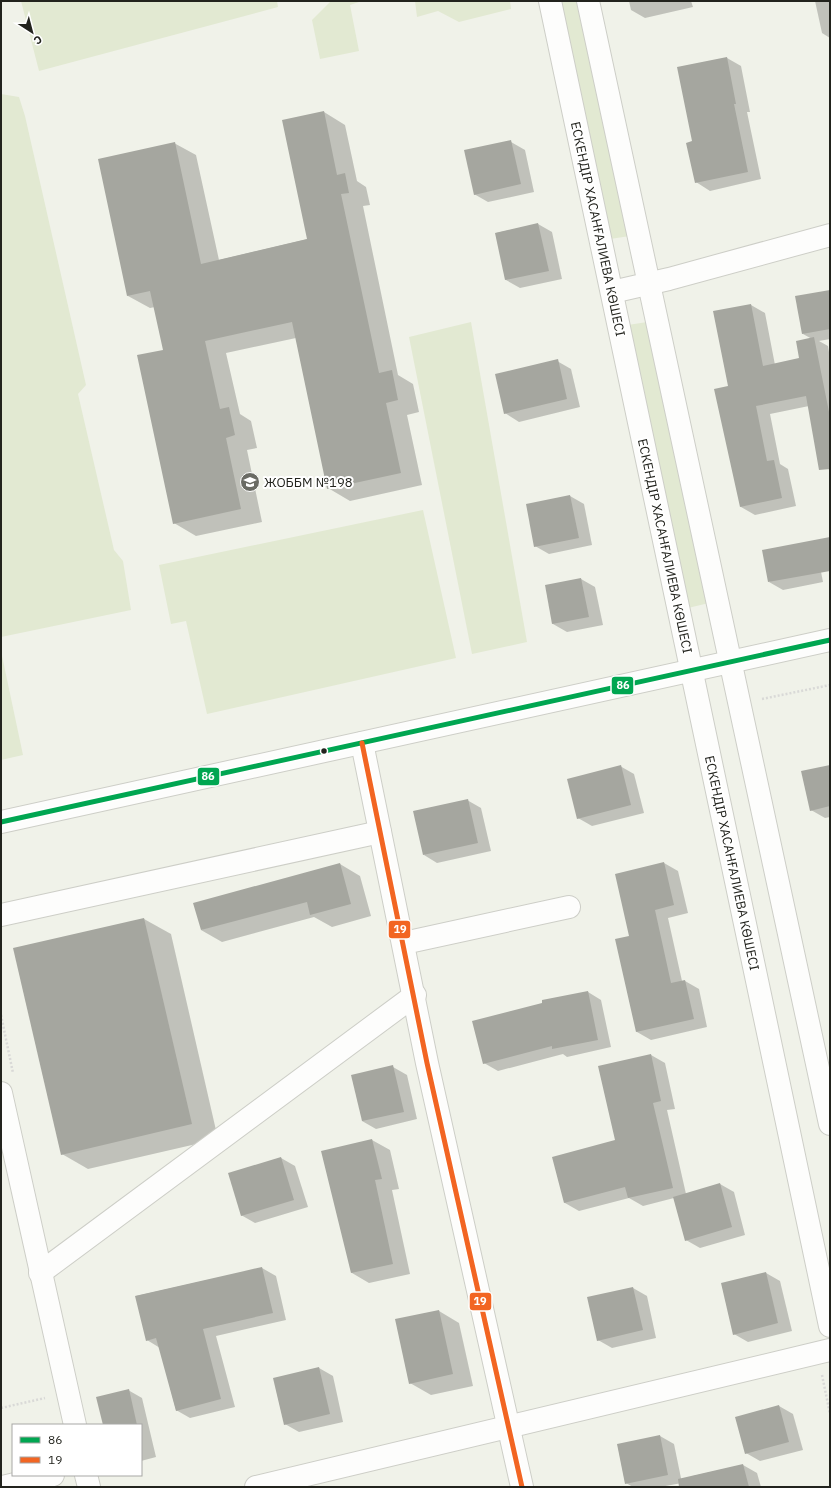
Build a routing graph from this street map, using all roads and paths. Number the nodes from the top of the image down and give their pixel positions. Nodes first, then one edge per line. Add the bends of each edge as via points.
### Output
1 (550, 1) edge
2 (588, 1) edge
3 (830, 235) edge
4 (649, 284) junction
5 (612, 292) junction
6 (830, 640) edge
7 (731, 662) junction
8 (692, 671) junction
9 (830, 685) edge
10 (759, 700) dead end
11 (362, 743) junction
12 (1, 822) edge
13 (380, 832) junction
14 (569, 907) dead end
15 (1, 915) edge
16 (404, 943) junction
17 (415, 995) junction
18 (1, 1093) edge
19 (830, 1124) edge
20 (40, 1273) junction
21 (830, 1326) edge
22 (830, 1350) edge
23 (49, 1397) dead end
24 (1, 1408) edge
25 (75, 1424) edge
26 (509, 1425) junction
27 (49, 1476) edge
28 (86, 1476) edge
29 (256, 1486) edge
30 (2, 1487) edge
31 (89, 1487) edge
32 (522, 1487) edge

1 - 5 street, ЕСКЕНДІР ХАСАНҒАЛИЕВА КӨШЕСІ
2 - 4 street
3 - 4 street
4 - 5 street
4 - 7 street
5 - 8 street, ЕСКЕНДІР ХАСАНҒАЛИЕВА КӨШЕСІ
6 - 7 street
7 - 8 street
7 - 19 street
8 - 11 street
8 - 21 street, ЕСКЕНДІР ХАСАНҒАЛИЕВА КӨШЕСІ
9 - 10 path
11 - 12 street
11 - 13 street
13 - 15 street
13 - 16 street
14 - 16 street
16 - 17 street
17 - 20 street
17 - 26 street via 427,1063
18 - 20 street
20 - 25 street
22 - 26 street
23 - 24 path
26 - 29 street
26 - 32 street
27 - 30 street
28 - 31 street

